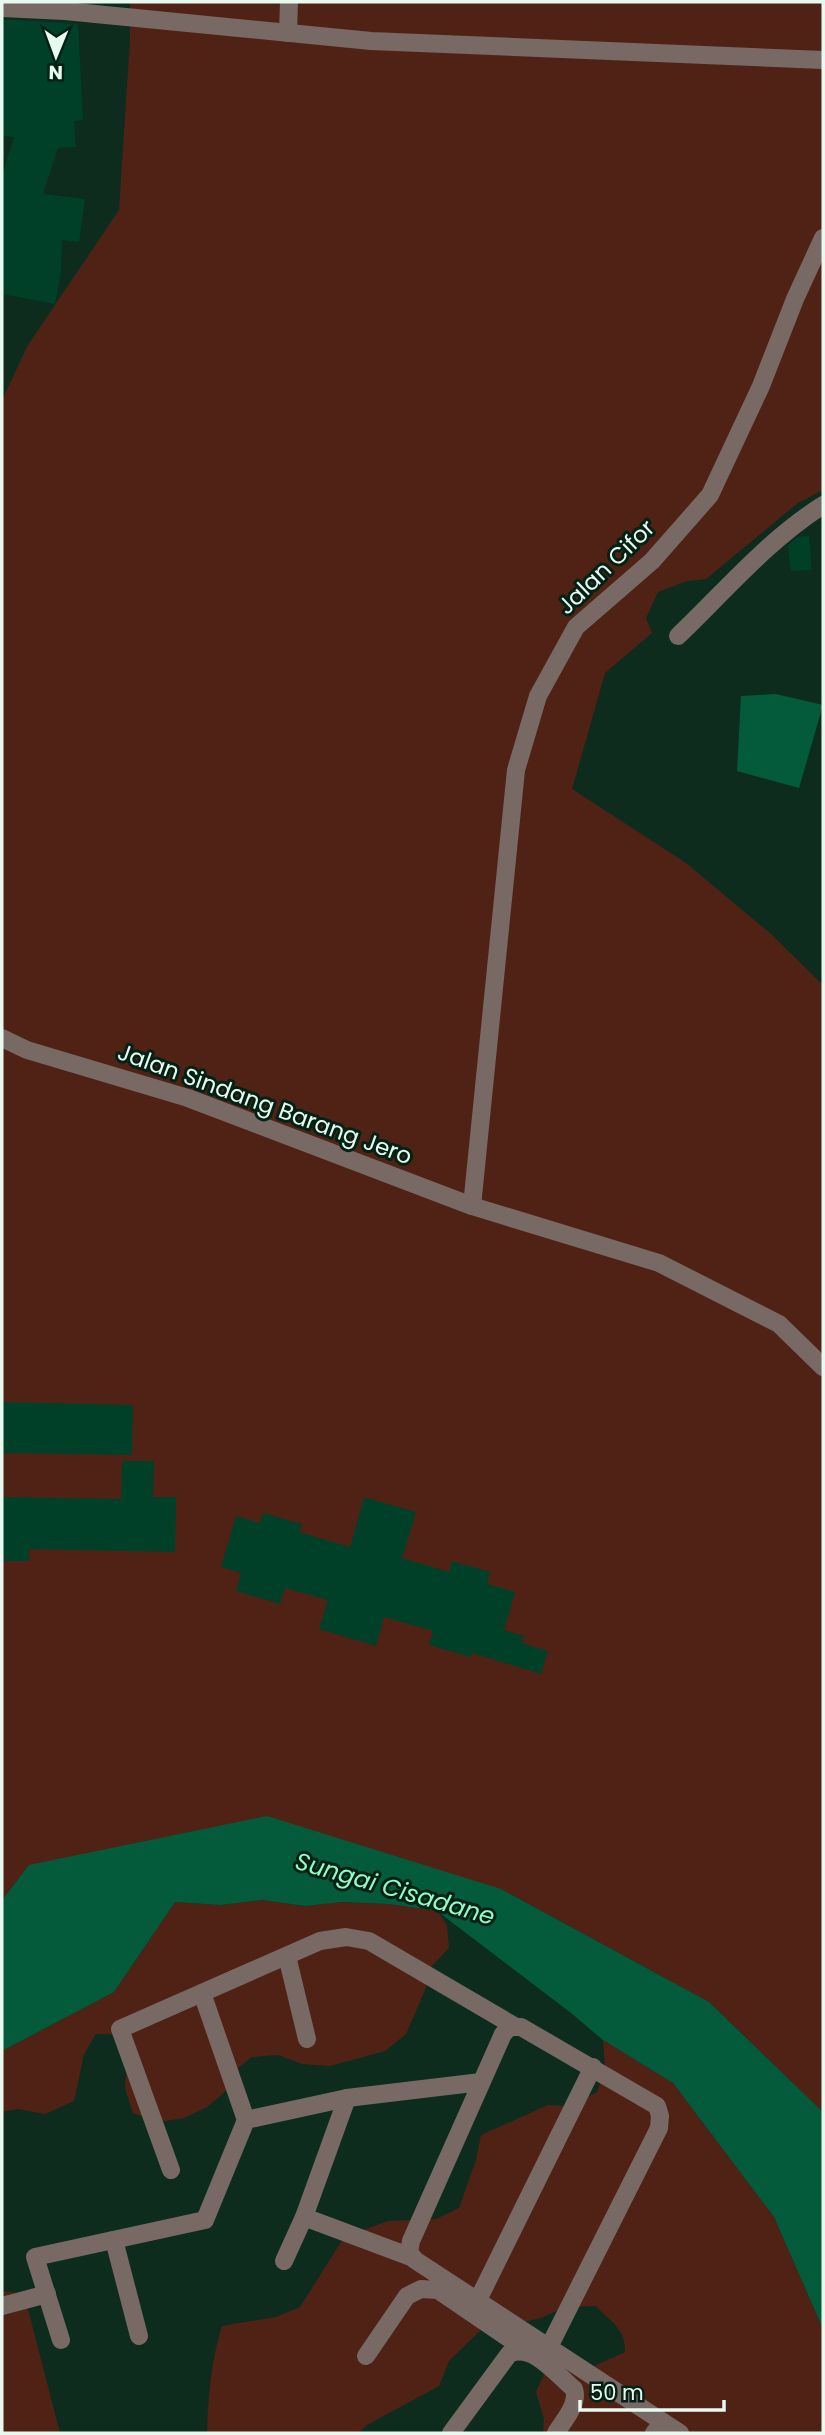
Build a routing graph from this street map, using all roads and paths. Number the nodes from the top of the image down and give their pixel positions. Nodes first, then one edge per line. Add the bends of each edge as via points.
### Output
1 (289, 2) edge
2 (25, 5) edge
3 (2, 8) edge
4 (288, 33) junction
5 (823, 60) edge
6 (823, 238) edge
7 (823, 505) edge
8 (678, 636) dead end
9 (2, 1038) edge
10 (472, 1206) junction
11 (823, 1367) edge
12 (287, 1956) junction
13 (202, 1993) junction
14 (516, 2027) junction
15 (307, 2039) dead end
16 (593, 2067) junction
17 (481, 2082) junction
18 (347, 2098) junction
19 (246, 2120) junction
20 (171, 2170) dead end
21 (304, 2217) junction
22 (114, 2239) junction
23 (411, 2257) junction
24 (284, 2261) dead end
25 (47, 2294) junction
26 (477, 2302) junction
27 (2, 2306) edge
28 (139, 2336) dead end
29 (61, 2340) dead end
30 (548, 2349) junction
31 (529, 2351) junction
32 (366, 2356) dead end
33 (658, 2428) edge
34 (451, 2433) edge
35 (556, 2433) edge
36 (680, 2433) edge

1 - 4 street
2 - 3 street
2 - 4 street
4 - 5 street via 371,41
6 - 10 street, Jalan Cifor via 710,495 652,561 576,626 538,696 516,770
7 - 8 street via 764,550
9 - 10 street, Jalan Sindang Barang Jero via 27,1050 188,1098
10 - 11 street, Jalan Sindang Barang Jero via 659,1264 779,1324
12 - 13 street
12 - 14 street via 327,1940 369,1941
12 - 15 street
13 - 19 street
13 - 20 street via 120,2029
14 - 16 street
14 - 17 street via 503,2034
16 - 26 street
16 - 30 street via 657,2106 659,2128
17 - 18 street
17 - 23 street via 411,2241
18 - 19 street
18 - 21 street
19 - 22 street via 205,2220
21 - 23 street
21 - 24 street
22 - 25 street via 35,2256
22 - 28 street
23 - 26 street
25 - 27 street
25 - 29 street
26 - 30 street
30 - 33 street
31 - 32 street via 438,2290 421,2289 407,2296
31 - 34 street via 509,2354
31 - 35 street via 574,2389 569,2414
33 - 36 street

